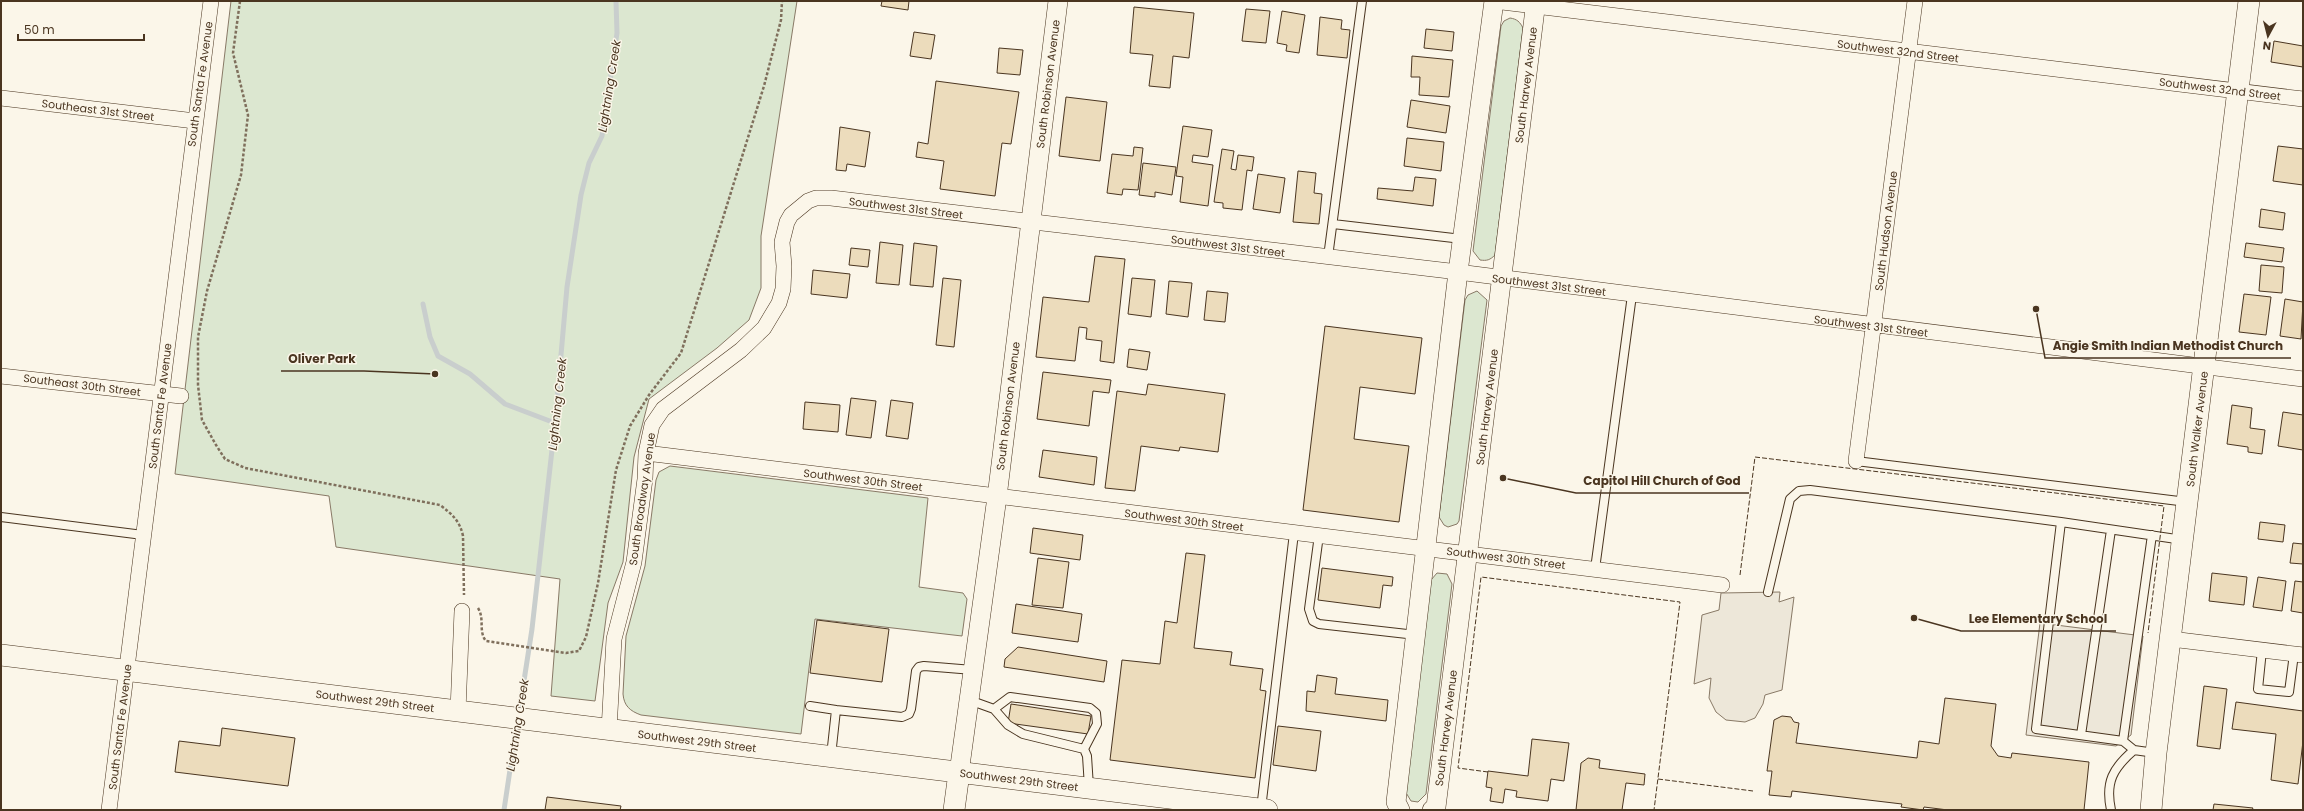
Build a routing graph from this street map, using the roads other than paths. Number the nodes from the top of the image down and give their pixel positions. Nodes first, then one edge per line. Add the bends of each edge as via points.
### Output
1 (211, 1) edge
2 (1058, 1) edge
3 (1362, 1) edge
4 (1494, 1) edge
5 (1915, 1) edge
6 (2249, 1) edge
7 (1536, 4) edge
8 (1909, 52) junction
9 (2238, 92) junction
10 (1, 98) edge
11 (2303, 99) edge
12 (195, 121) junction
13 (798, 208) joint
14 (1031, 223) junction
15 (1333, 224) junction
16 (1462, 239) junction
17 (1328, 257) junction
18 (1458, 272) junction
19 (1503, 279) junction
20 (1632, 295) junction
21 (1874, 326) junction
22 (2204, 367) junction
23 (1, 376) edge
24 (2303, 379) edge
25 (162, 394) junction
26 (181, 396) dead end
27 (646, 453) junction
28 (1856, 462) joint
29 (997, 497) junction
30 (2188, 502) junction
31 (1, 517) edge
32 (2061, 522) junction
33 (2111, 530) junction
34 (1294, 533) junction
35 (143, 535) junction
36 (2152, 535) junction
37 (1319, 536) junction
38 (2183, 540) junction
39 (1426, 548) junction
40 (1469, 554) junction
41 (1594, 569) junction
42 (1722, 585) dead end
43 (1768, 592) dead end
44 (467, 604) road end
45 (1416, 636) junction
46 (2171, 639) junction
47 (2262, 650) junction
48 (1, 655) edge
49 (2299, 655) edge
50 (127, 670) junction
51 (973, 670) junction
52 (969, 700) junction
53 (810, 706) dead end
54 (994, 709) junction
55 (836, 710) junction
56 (458, 711) junction
57 (609, 730) junction
58 (2082, 735) junction
59 (2123, 741) junction
60 (1084, 749) junction
61 (2134, 750) junction
62 (2156, 753) junction
63 (831, 757) junction
64 (959, 773) junction
65 (1089, 788) junction
66 (109, 810) edge
67 (954, 810) edge
68 (1263, 810) edge
69 (1400, 810) edge
70 (1432, 810) edge
71 (2111, 810) edge
72 (2151, 810) edge

1 - 12 street, South Santa Fe Avenue
2 - 14 street, South Robinson Avenue
3 - 15 lane
4 - 7 street, Southwest 32nd Street
4 - 16 street
5 - 8 street, South Hudson Avenue
6 - 9 main road, South Walker Avenue
7 - 8 street, Southwest 32nd Street
7 - 19 street, South Harvey Avenue
8 - 9 street, Southwest 32nd Street
8 - 21 street, South Hudson Avenue
9 - 11 street, Southwest 32nd Street
9 - 22 main road, South Walker Avenue
10 - 12 street, Southeast 31st Street
12 - 25 street, South Santa Fe Avenue
13 - 14 street, Southwest 31st Street via 816,198 831,198
13 - 27 street, South Broadway Avenue via 784,227 783,289 771,318 741,350 663,409 652,426
14 - 17 street, Southwest 31st Street
14 - 29 street, South Robinson Avenue
15 - 16 lane
15 - 17 lane
16 - 18 street
17 - 18 street, Southwest 31st Street
18 - 19 street, Southwest 31st Street
18 - 39 street
19 - 20 street, Southwest 31st Street
19 - 40 street, South Harvey Avenue
20 - 21 street, Southwest 31st Street
20 - 41 lane
21 - 22 street, Southwest 31st Street
21 - 28 street, South Hudson Avenue
22 - 24 street, Southwest 31st Street
22 - 30 main road, South Walker Avenue
23 - 25 street, Southeast 30th Street
25 - 26 street
25 - 35 street, South Santa Fe Avenue
27 - 29 street, Southwest 30th Street
27 - 57 street, South Broadway Avenue via 634,562 614,639
28 - 30 lane
29 - 34 street, Southwest 30th Street
29 - 51 street, South Robinson Avenue
30 - 38 main road, South Walker Avenue
31 - 35 lane
32 - 33 lane
32 - 43 lane via 1810,490 1799,491 1790,499
32 - 58 lane via 2036,729
33 - 36 lane
33 - 58 lane
34 - 37 street, Southwest 30th Street
34 - 68 lane
35 - 50 street, South Santa Fe Avenue
36 - 38 lane
36 - 59 lane
37 - 39 street, Southwest 30th Street
37 - 45 lane via 1309,609 1313,621 1319,624
38 - 46 main road, South Walker Avenue
39 - 40 street, Southwest 30th Street
39 - 45 street
40 - 41 street, Southwest 30th Street
40 - 70 street, South Harvey Avenue via 1436,806
41 - 42 street, Southwest 30th Street
44 - 56 street
45 - 69 street via 1396,802
46 - 47 street
46 - 62 main road, South Walker Avenue
47 - 49 street
47 - 49 lane via 2258,688 2289,692
48 - 50 main road, Southwest 29th Street
50 - 56 main road, Southwest 29th Street
50 - 66 street, South Santa Fe Avenue
51 - 52 street, South Robinson Avenue
51 - 55 lane via 919,667 911,709 909,714 902,717
52 - 54 lane
52 - 64 street, South Robinson Avenue
53 - 55 lane
54 - 60 lane via 1008,725 1023,734
54 - 60 lane via 1010,697 1090,708 1096,713 1097,724
55 - 63 lane
56 - 57 main road, Southwest 29th Street
57 - 63 main road, Southwest 29th Street
58 - 59 lane
59 - 61 lane
60 - 65 lane via 1087,756
61 - 62 lane
61 - 71 lane via 2126,756 2110,779
62 - 72 main road, South Walker Avenue
63 - 64 main road, Southwest 29th Street
64 - 65 main road, Southwest 29th Street
64 - 67 main road, South Robinson Avenue
65 - 68 main road, Southwest 29th Street

